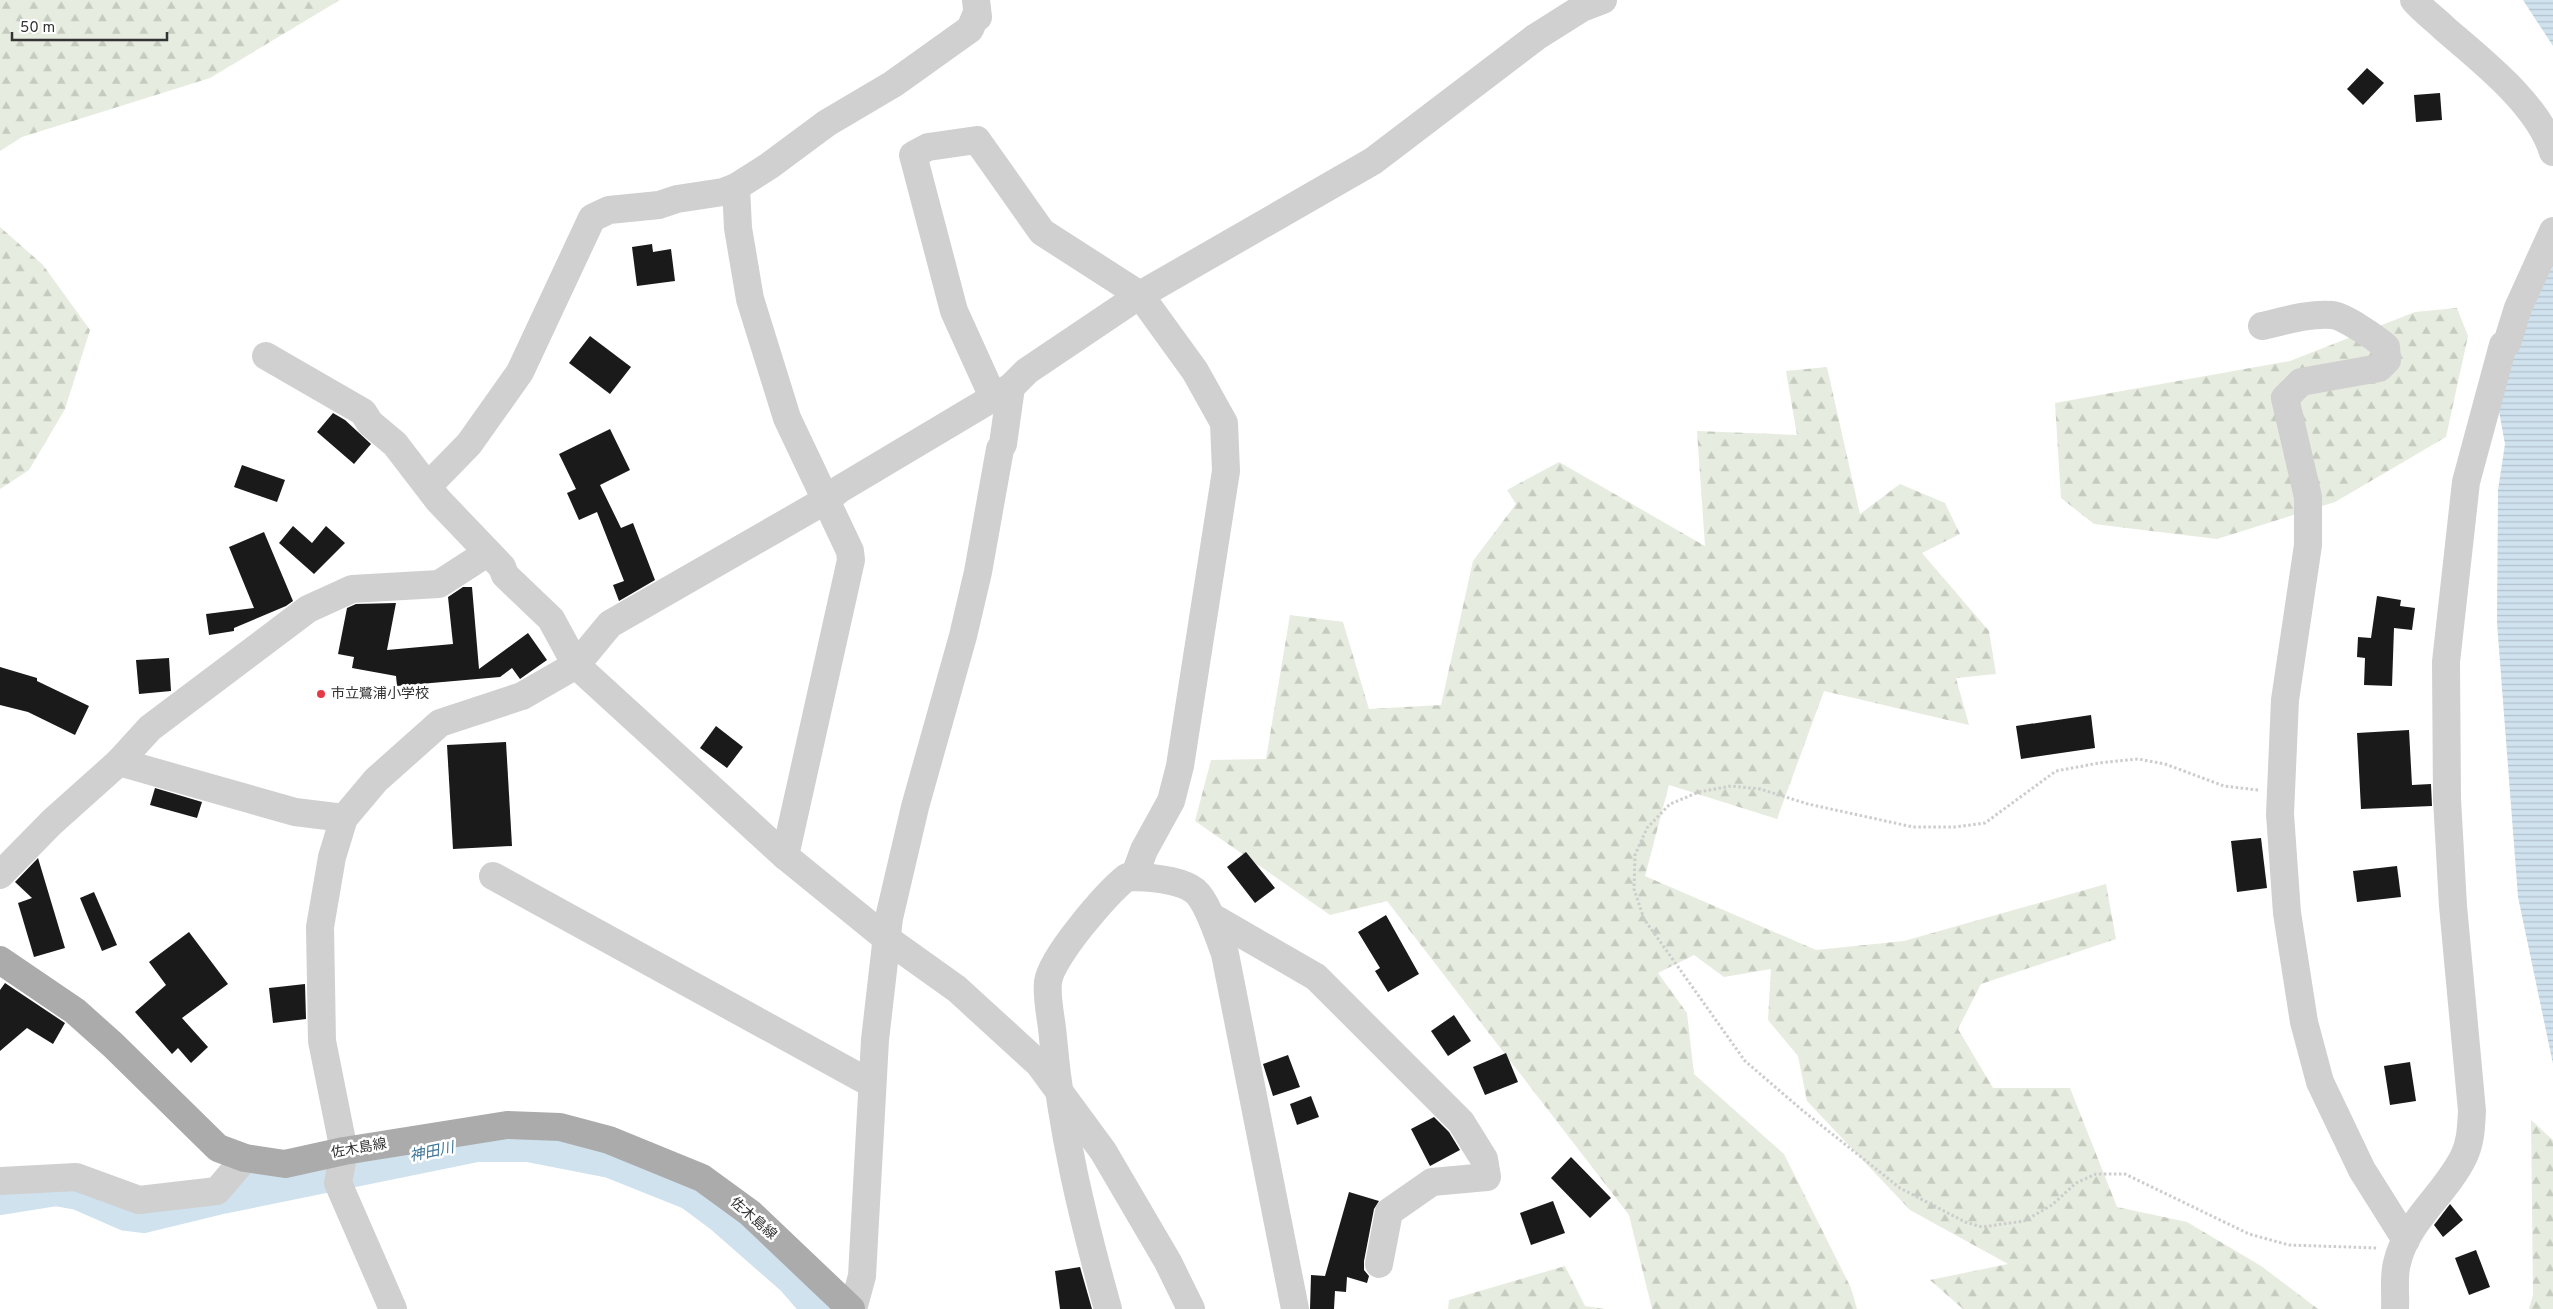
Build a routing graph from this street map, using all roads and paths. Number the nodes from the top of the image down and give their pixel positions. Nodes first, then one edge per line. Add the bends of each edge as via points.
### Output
1 (976, 0) edge
2 (1603, 0) edge
3 (2414, 0) edge
4 (2553, 152) edge
5 (736, 187) junction
6 (2553, 231) edge
7 (1140, 295) junction
8 (2262, 326) dead end
9 (266, 356) dead end
10 (1002, 392) junction
11 (429, 485) junction
12 (826, 500) junction
13 (487, 553) junction
14 (576, 665) junction
15 (119, 762) junction
16 (2281, 791) junction
17 (344, 818) junction
18 (785, 856) junction
19 (0, 875) edge
20 (493, 876) dead end
21 (1134, 877) junction
22 (1212, 917) junction
23 (887, 938) junction
24 (0, 960) edge
25 (872, 1084) junction
26 (1057, 1086) junction
27 (344, 1151) junction
28 (246, 1158) junction
29 (0, 1181) edge
30 (2404, 1244) junction
31 (1379, 1264) dead end
32 (393, 1309) edge
33 (852, 1309) edge
34 (1108, 1309) edge
35 (1191, 1309) edge
36 (1295, 1309) edge
37 (2396, 1309) edge

1 - 5 street via 978,17 976,15 970,30 893,84 827,122
2 - 7 street via 1582,8 1536,36 1373,161
3 - 4 street via 2500,77 2533,115 2550,141
5 - 11 street via 660,205 609,210 592,218 520,372 469,444
5 - 12 street via 738,228 750,299 787,418
6 - 30 street via 2518,308 2507,343 2503,345 2466,482 2446,662 2447,789 2453,906 2472,1111 2471,1136 2463,1157 2419,1217
7 - 10 street via 1027,371
7 - 10 street via 1042,232 977,140 928,147 912,155 954,311
7 - 21 street via 1195,371 1224,423 1226,471 1180,766 1171,801 1144,850
8 - 16 street via 2333,315 2386,346 2387,360 2379,368 2301,382 2285,398 2308,497 2308,545 2285,700
9 - 11 street via 363,412
10 - 12 street
10 - 23 street via 1003,444 978,572 915,807
11 - 13 street via 438,500
12 - 14 street via 610,624
12 - 18 street via 850,550 851,560
13 - 14 street via 551,619
13 - 15 street via 439,584 352,589 308,609 150,728
14 - 17 street via 522,696 440,723 376,780
14 - 18 street
15 - 17 street via 294,812
15 - 19 street via 52,822
16 - 30 street via 2287,912 2304,1022 2320,1082 2362,1170
16 - 30 path via 2224,786 2165,764 2138,759 2056,771 1985,823 1913,827 1808,804 1760,788 1731,786 1699,792 1670,804 1647,828 1635,855 1634,889 1649,926 1746,1061 1900,1188 1965,1222 1982,1227 2024,1222 2052,1205 2076,1183 2096,1174 2125,1174 2249,1234 2289,1246
17 - 27 street via 332,857 320,927 322,1041
18 - 23 street
20 - 25 street
21 - 22 street via 1162,878 1195,891
21 - 26 street via 1127,877 1113,888 1065,948 1048,981
22 - 31 street via 1316,977 1461,1122 1484,1158 1487,1177 1432,1182 1389,1212
22 - 36 street via 1225,954
23 - 25 street
23 - 26 street via 957,989 1039,1064
24 - 28 main road, 佐木島線 via 75,1011 114,1044 218,1148
25 - 33 street via 862,1276
26 - 34 street via 1085,1226
26 - 35 street via 1103,1151 1168,1262
27 - 28 main road, 佐木島線 via 285,1164
27 - 32 street via 338,1183
27 - 33 main road, 佐木島線 via 507,1125 560,1127 609,1140 702,1178 750,1213
28 - 29 street via 217,1191 139,1200 76,1177
30 - 37 street via 2396,1264

